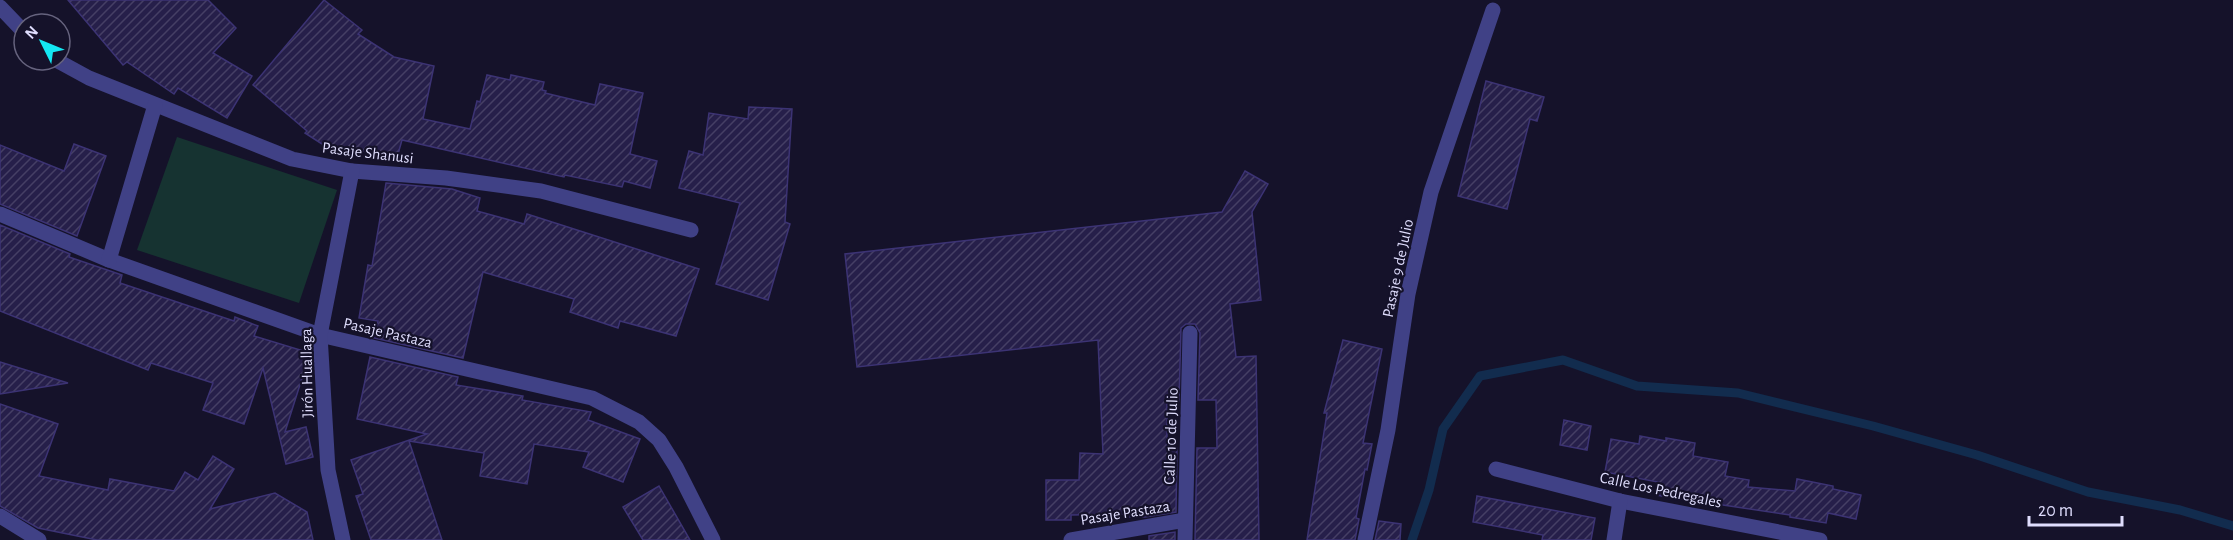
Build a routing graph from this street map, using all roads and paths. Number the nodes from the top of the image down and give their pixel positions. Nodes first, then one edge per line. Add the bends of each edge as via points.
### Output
1 (0, 7) edge
2 (1493, 10) dead end
3 (12, 20) edge
4 (72, 69) edge
5 (155, 105) junction
6 (352, 171) junction
7 (0, 214) edge
8 (691, 230) dead end
9 (109, 260) junction
10 (1190, 333) dead end
11 (320, 335) junction
12 (1496, 469) dead end
13 (1620, 501) junction
14 (0, 516) edge
15 (1185, 520) junction
16 (39, 540) edge
17 (343, 540) edge
18 (713, 540) edge
19 (1071, 540) edge
20 (1185, 540) edge
21 (1365, 540) edge
22 (1614, 540) edge
23 (1820, 540) edge

1 - 3 street
2 - 21 street, Pasaje 9 de Julio via 1431,192 1408,294 1388,430
4 - 5 street, Pasaje Shanusi
5 - 6 street, Pasaje Shanusi via 292,159
5 - 9 street
6 - 8 street, Pasaje Shanusi via 541,191
6 - 11 street, Jirón Huallaga
7 - 9 street, Pasaje Pastaza
9 - 11 street, Pasaje Pastaza
10 - 15 street, Calle 10 de Julio
11 - 17 street, Jirón Huallaga via 328,470
11 - 18 street, Pasaje Pastaza via 592,398 639,422 659,440 676,467
12 - 13 street, Calle Los Pedregales
13 - 22 street
13 - 23 street, Calle Los Pedregales
14 - 16 street
15 - 19 street, Pasaje Pastaza
15 - 20 street, Calle 10 de Julio

